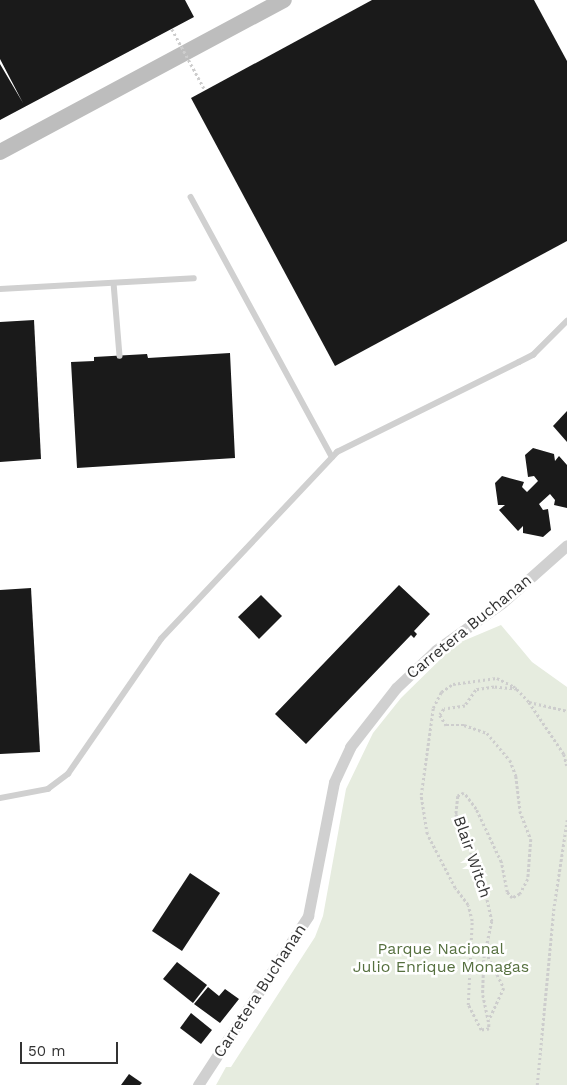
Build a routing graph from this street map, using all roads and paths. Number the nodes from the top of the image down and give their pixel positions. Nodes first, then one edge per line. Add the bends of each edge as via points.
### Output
1 (284, 0) edge
2 (172, 29) dead end
3 (205, 90) dead end
4 (0, 152) edge
5 (190, 196) dead end
6 (194, 278) dead end
7 (114, 283) junction
8 (0, 289) edge
9 (567, 321) edge
10 (120, 356) dead end
11 (332, 457) junction
12 (567, 545) edge
13 (517, 689) junction
14 (529, 702) junction
15 (567, 711) edge
16 (566, 754) edge
17 (567, 766) edge
18 (0, 798) edge
19 (567, 820) edge
20 (486, 952) junction
21 (489, 1020) junction
22 (198, 1085) edge
23 (537, 1085) edge

1 - 4 street
2 - 3 path, bridge
5 - 11 lane
6 - 7 lane
7 - 8 lane
7 - 10 lane
9 - 11 lane via 526,358 352,443
11 - 18 lane via 161,639 68,774 48,789
12 - 22 street, Carretera Buchanan via 502,604 436,650 396,688 350,747 334,782 308,916
13 - 14 path, Blair Witch
13 - 20 path, Blair Witch via 488,687 476,690 465,706 444,709 440,715 446,725 487,733 508,756 515,769 520,811 531,839 528,879 520,894 512,898 507,892 501,862 479,816 467,796 458,796 456,814 469,843 476,871 483,880 492,921
13 - 21 path, Blair Witch via 497,678 486,678 453,684 441,692 433,708 421,795 427,834 454,888 468,905 472,921 468,1005 481,1030 489,1029
14 - 15 path
14 - 16 path, Blair Witch
16 - 17 path, Blair Witch
19 - 23 path via 554,906
20 - 21 path, Blair Witch via 483,995
20 - 21 path via 504,988

